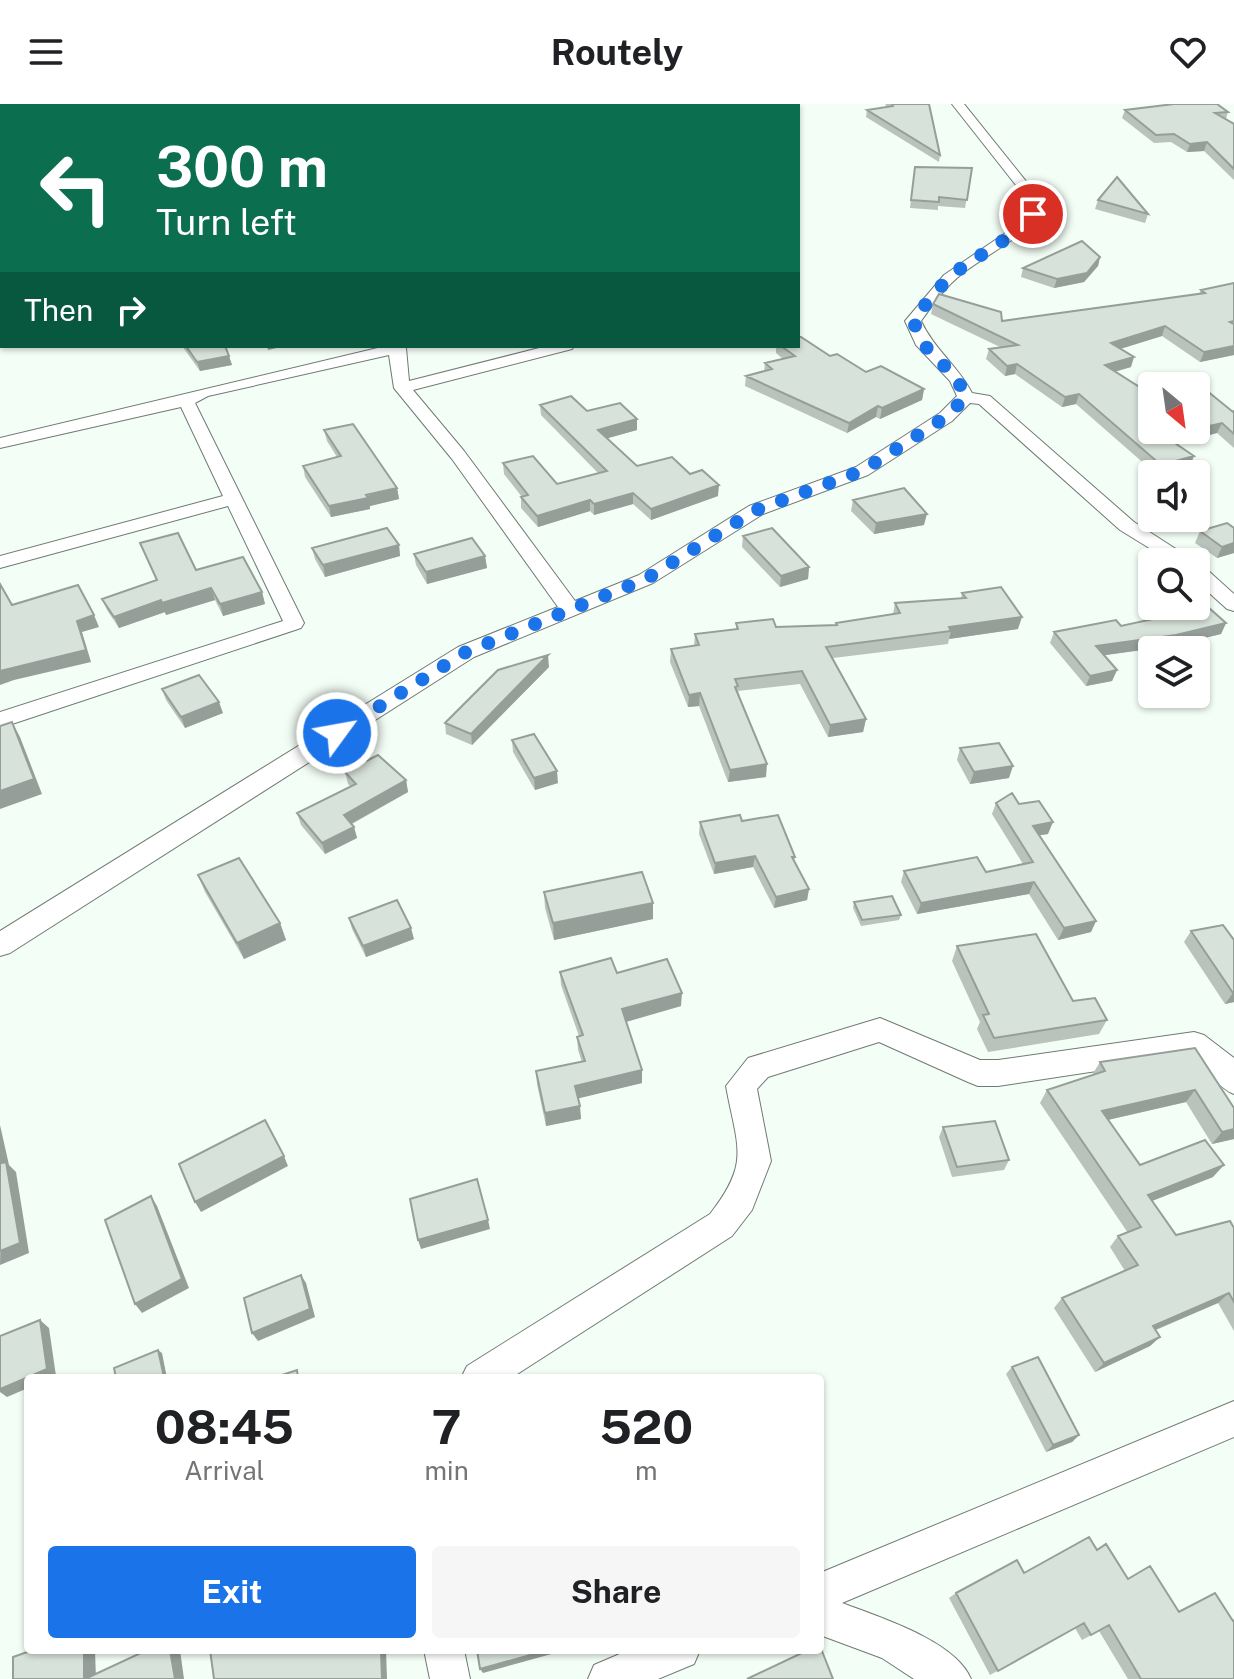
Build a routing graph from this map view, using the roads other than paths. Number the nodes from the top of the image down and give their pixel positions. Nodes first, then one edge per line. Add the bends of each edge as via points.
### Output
1 (958, 104) edge
2 (393, 348) edge
3 (397, 348) edge
4 (558, 348) edge
5 (402, 388) junction
6 (966, 397) junction
7 (186, 401) junction
8 (0, 443) edge
9 (233, 499) junction
10 (1163, 548) edge
11 (0, 562) edge
12 (1210, 583) edge
13 (1234, 605) edge
14 (571, 610) junction
15 (0, 720) edge
16 (0, 945) edge
17 (1234, 1081) edge
18 (485, 1374) edge
19 (1234, 1419) edge
20 (824, 1591) edge
21 (824, 1617) edge
22 (445, 1654) edge
23 (670, 1654) edge
24 (450, 1679) edge
25 (608, 1679) edge
26 (951, 1679) edge

1 - 6 street via 1025,188 1033,214 1016,234 961,268 913,321 924,345 957,379
2 - 7 street via 203,392
3 - 5 street
4 - 5 street
5 - 14 street
6 - 10 street via 984,400 1127,526
6 - 14 street via 946,417 862,471 756,510 646,579
7 - 8 street
7 - 9 street
9 - 11 street
9 - 15 street via 294,623
12 - 13 street
14 - 16 street via 466,652
17 - 18 street via 1194,1044 978,1073 880,1030 758,1067 741,1086 755,1161 741,1199 721,1225
19 - 20 street
21 - 26 street via 894,1643
22 - 24 street
23 - 25 street

